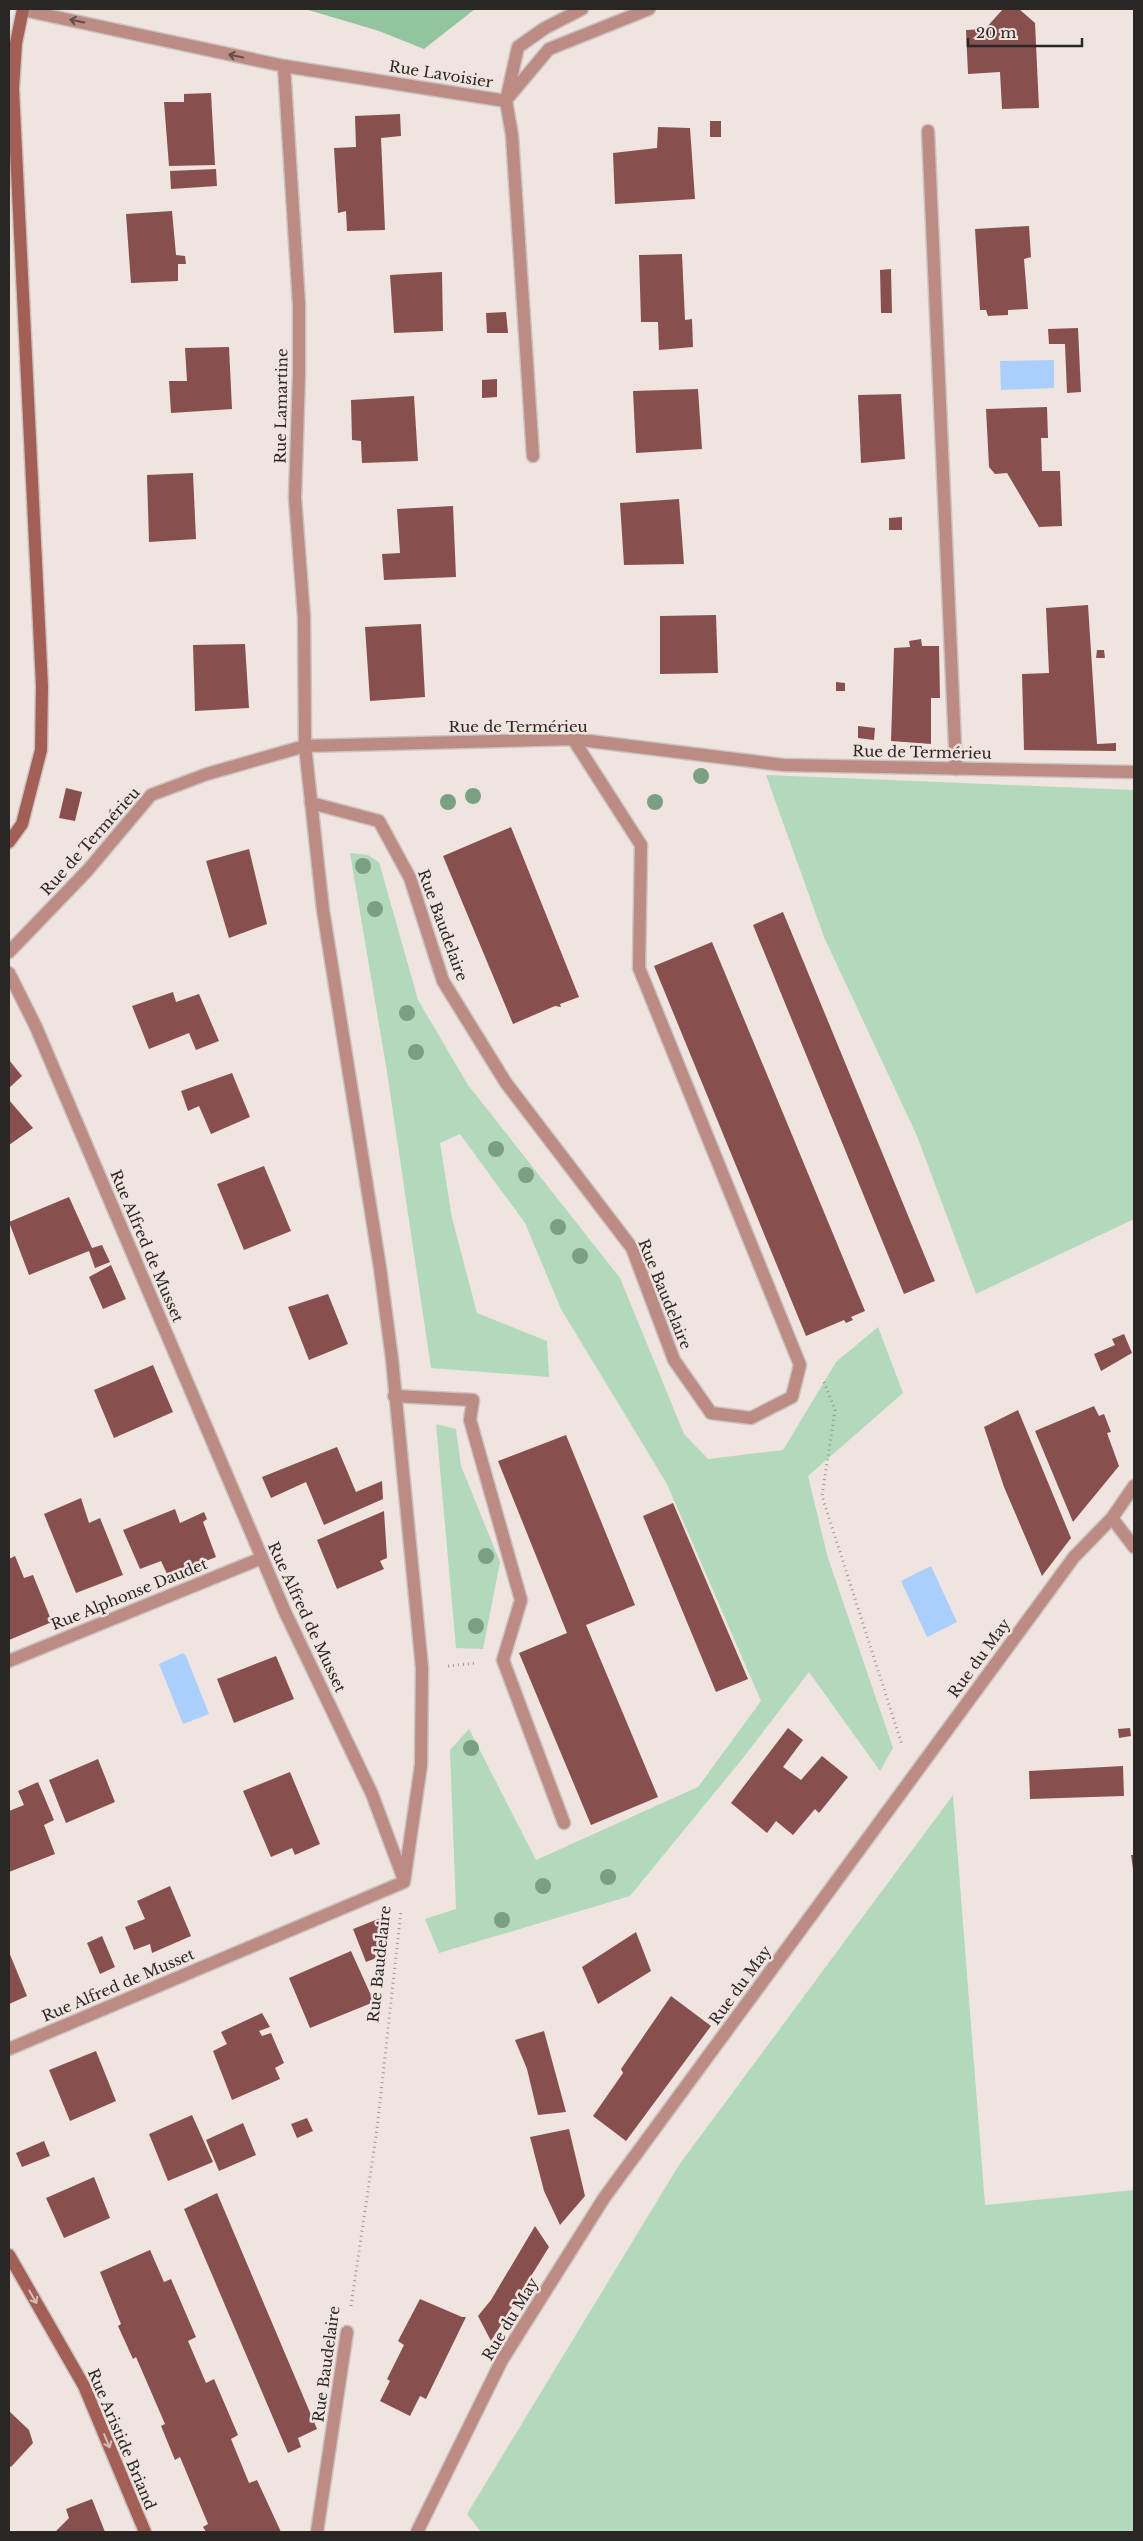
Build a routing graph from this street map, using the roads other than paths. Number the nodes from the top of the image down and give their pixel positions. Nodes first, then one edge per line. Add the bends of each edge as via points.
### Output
1 (23, 9) edge
2 (582, 9) edge
3 (649, 9) edge
4 (284, 66) junction
5 (506, 100) junction
6 (928, 131) dead end
7 (533, 456) dead end
8 (573, 739) junction
9 (305, 746) junction
10 (956, 769) junction
11 (1134, 772) edge
12 (311, 803) junction
13 (9, 842) edge
14 (9, 952) edge
15 (9, 973) edge
16 (394, 1396) junction
17 (1134, 1486) edge
18 (1112, 1518) junction
19 (1134, 1547) edge
20 (262, 1558) junction
21 (9, 1661) edge
22 (564, 1823) dead end
23 (404, 1882) junction
24 (9, 2049) edge
25 (9, 2255) edge
26 (347, 2332) road end
27 (145, 2532) edge
28 (317, 2532) edge
29 (417, 2532) edge

4 -> 1 street, Rue Lavoisier
1 - 13 main road via 16,43 13,89 42,732 41,750 22,824
2 - 5 street via 544,28 518,47
3 - 5 street via 549,49
4 - 5 street, Rue Lavoisier
4 - 9 street, Rue Lamartine via 299,305 295,498 304,617
5 - 7 street, Rue Lavoisier via 512,135
6 - 10 street
8 - 9 street, Rue de Termérieu
8 - 10 street, Rue de Termérieu via 782,765
8 - 12 street, Rue Baudelaire via 641,846 639,968 800,1365 792,1397 751,1418 711,1413 674,1360 632,1248 506,1083 444,981 410,878 379,821
9 - 12 street
9 - 14 street, Rue de Termérieu via 207,774 151,795 87,871
10 - 11 street, Rue de Termérieu
12 - 16 street via 323,910 380,1268
15 - 20 street, Rue Alfred de Musset via 36,1027
16 - 22 street via 473,1400 470,1420 521,1600 503,1660
16 - 23 street via 422,1668 421,1765
17 - 18 street, Rue du May
18 - 19 street
18 - 29 street, Rue du May via 1074,1557 604,2198 502,2360
20 - 21 street, Rue Alphonse Daudet
20 - 23 street, Rue Alfred de Musset via 372,1794
23 - 24 street, Rue Alfred de Musset
25 -> 27 main road, Rue Aristide Briand via 84,2386
26 - 28 street, Rue Baudelaire

